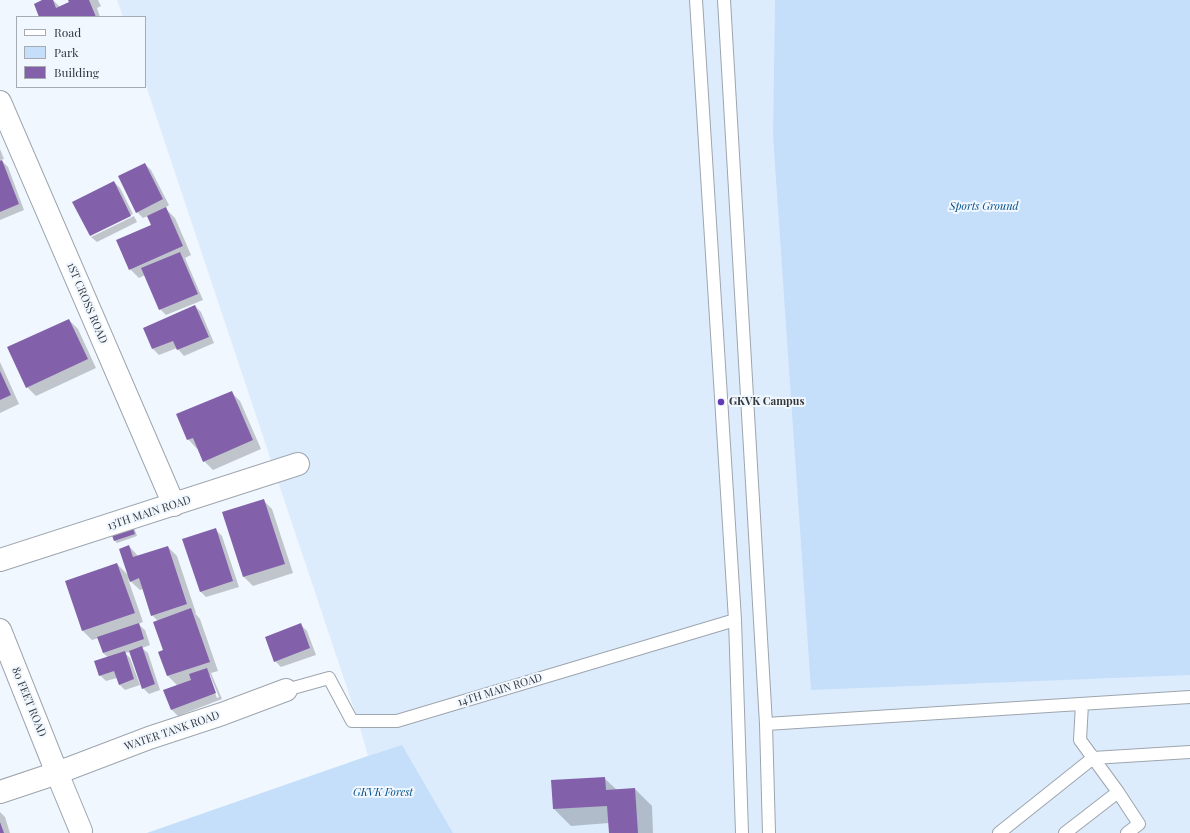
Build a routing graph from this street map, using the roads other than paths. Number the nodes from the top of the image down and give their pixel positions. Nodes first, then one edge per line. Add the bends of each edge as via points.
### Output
1 (696, 0) edge
2 (724, 0) edge
3 (0, 102) edge
4 (298, 464) dead end
5 (174, 505) junction
6 (0, 560) edge
7 (735, 620) junction
8 (0, 630) edge
9 (286, 690) joint
10 (1190, 697) edge
11 (1082, 704) junction
12 (766, 724) junction
13 (1190, 752) edge
14 (1093, 758) junction
15 (57, 773) junction
16 (0, 792) edge
17 (1118, 792) junction
18 (80, 831) dead end
19 (742, 833) edge
20 (769, 833) edge
21 (999, 833) edge
22 (1065, 833) edge
23 (1127, 833) edge

1 - 7 lane
2 - 12 lane
3 - 5 street, 1ST CROSS ROAD
4 - 5 street, 13TH MAIN ROAD
5 - 6 street, 13TH MAIN ROAD
7 - 9 lane, 14TH MAIN ROAD via 397,721 352,721 329,678
7 - 19 lane
8 - 15 street, 80 FEET ROAD
9 - 15 street, WATER TANK ROAD
10 - 11 lane
11 - 12 lane
11 - 14 lane via 1080,740
12 - 20 lane
13 - 14 lane
14 - 17 lane
14 - 21 lane
15 - 16 street
15 - 18 street, 80 FEET ROAD
17 - 22 lane
17 - 23 lane via 1139,824

